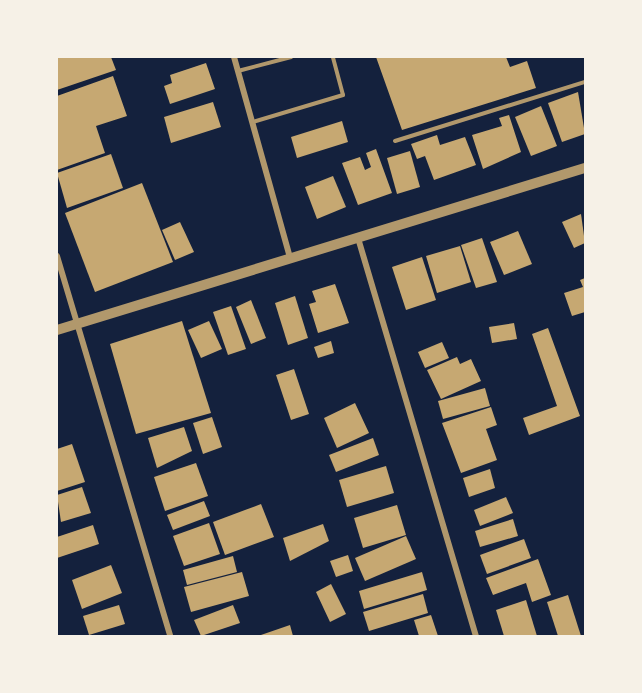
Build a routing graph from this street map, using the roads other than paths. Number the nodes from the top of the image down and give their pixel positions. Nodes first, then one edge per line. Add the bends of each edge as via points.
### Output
1 (234, 57) edge
2 (291, 57) edge
3 (333, 57) edge
4 (238, 72) junction
5 (585, 82) edge
6 (252, 122) junction
7 (395, 141) dead end
8 (585, 168) edge
9 (358, 238) junction
10 (57, 256) edge
11 (290, 258) junction
12 (76, 324) junction
13 (57, 330) edge
14 (170, 636) edge
15 (476, 636) edge

1 - 4 street
2 - 4 lane
3 - 6 lane via 343,95
4 - 6 street
5 - 7 lane
6 - 11 street
8 - 9 street
9 - 11 street
9 - 15 street
10 - 12 street
11 - 12 street
12 - 13 street
12 - 14 street

